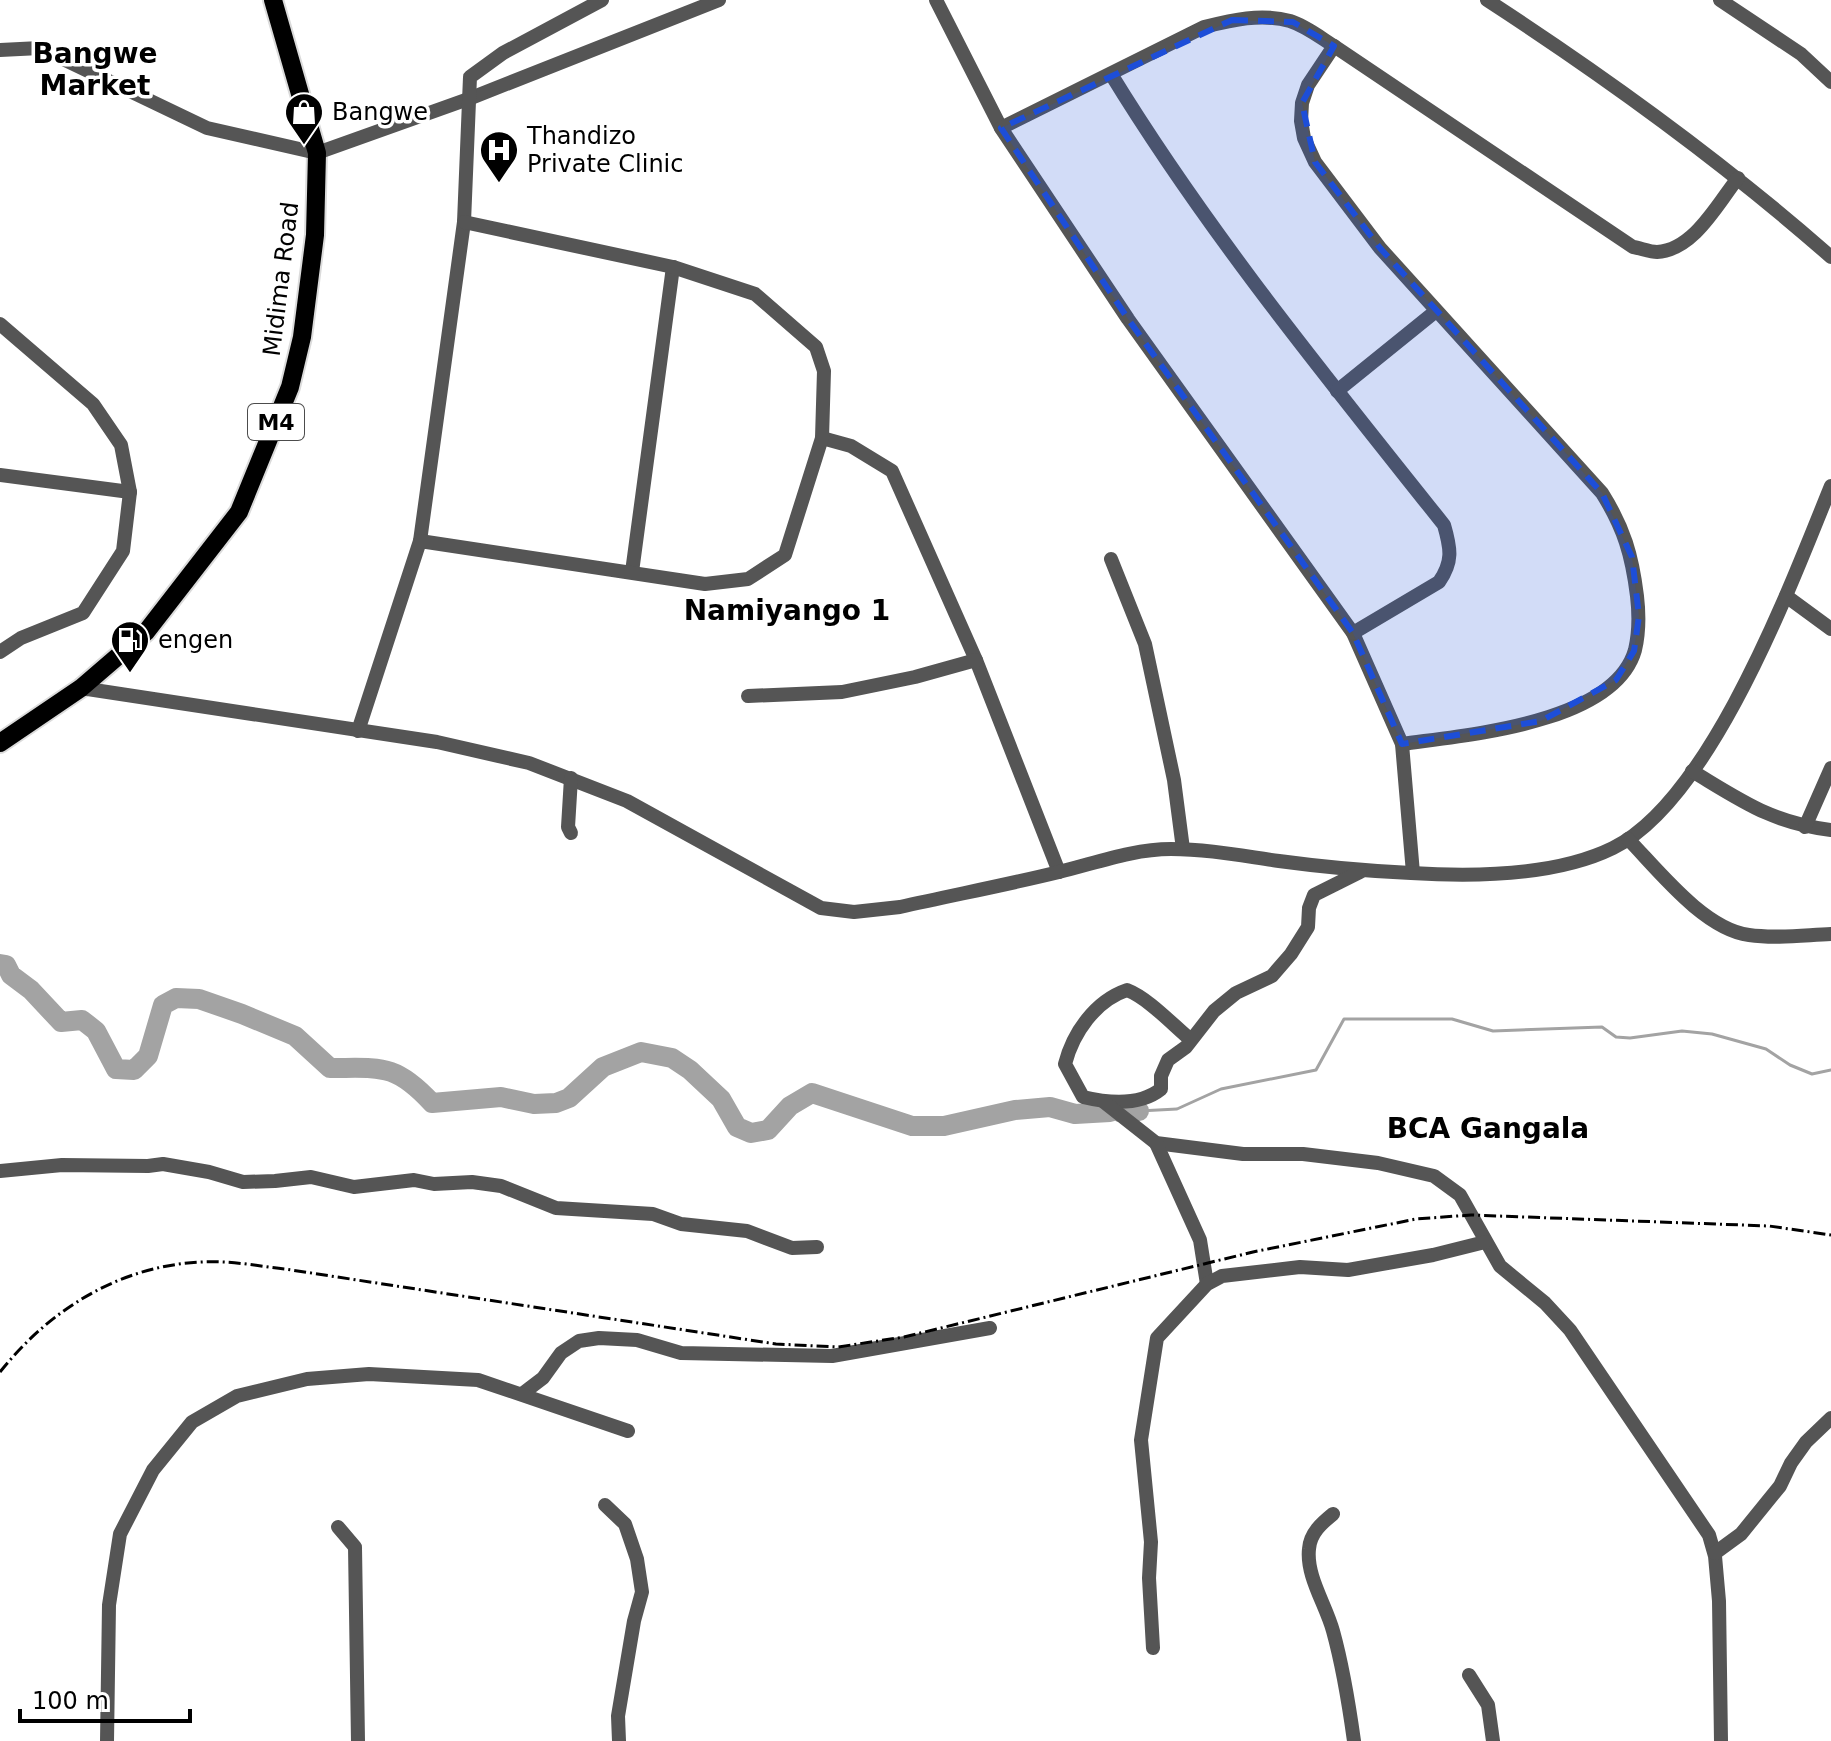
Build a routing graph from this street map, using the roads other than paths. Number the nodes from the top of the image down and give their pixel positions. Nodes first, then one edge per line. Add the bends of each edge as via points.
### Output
1 (273, 0) edge
2 (602, 0) edge
3 (719, 0) edge
4 (936, 0) edge
5 (1487, 0) edge
6 (1720, 0) edge
7 (1334, 46) junction
8 (0, 50) edge
9 (1111, 74) junction
10 (1831, 82) edge
11 (471, 98) junction
12 (1001, 128) junction
13 (317, 153) junction
14 (1738, 178) junction
15 (464, 222) junction
16 (1831, 257) edge
17 (673, 267) junction
18 (1436, 311) junction
19 (0, 324) edge
20 (1337, 391) junction
21 (822, 438) junction
22 (0, 475) edge
23 (1831, 486) edge
24 (130, 492) junction
25 (420, 541) junction
26 (1111, 559) dead end
27 (632, 572) junction
28 (1786, 596) junction
29 (1831, 629) edge
30 (1353, 633) junction
31 (0, 652) edge
32 (976, 660) junction
33 (81, 688) junction
34 (748, 696) dead end
35 (358, 731) junction
36 (0, 743) edge
37 (1402, 744) junction
38 (1831, 768) edge
39 (1692, 771) junction
40 (571, 778) junction
41 (1805, 827) junction
42 (1831, 830) edge
43 (571, 833) dead end
44 (1628, 839) junction
45 (1183, 849) junction
46 (1364, 870) junction
47 (1059, 872) junction
48 (1413, 873) junction
49 (1831, 934) edge
50 (1191, 1040) junction
51 (1104, 1102) junction
52 (1156, 1143) junction
53 (0, 1171) edge
54 (1485, 1242) junction
55 (817, 1247) dead end
56 (1207, 1284) junction
57 (990, 1328) dead end
58 (522, 1394) junction
59 (1831, 1418) edge
60 (628, 1431) dead end
61 (605, 1505) dead end
62 (1333, 1514) dead end
63 (338, 1527) dead end
64 (1715, 1553) junction
65 (1153, 1648) dead end
66 (1469, 1675) dead end
67 (107, 1741) edge
68 (358, 1741) edge
69 (619, 1741) edge
70 (1354, 1741) edge
71 (1493, 1741) edge
72 (1721, 1741) edge

1 - 13 main road, Midima Road / M4
2 - 11 street via 503,53 470,77
3 - 11 street
4 - 12 street
5 - 14 street
6 - 10 street via 1801,54
7 - 9 street via 1293,22 1265,17 1232,20 1204,27
7 - 14 street via 1633,247 1657,252 1691,238
7 - 18 street via 1302,103 1304,138 1333,187
8 - 13 street via 40,48 207,128
9 - 12 street
9 - 20 street via 1226,248
11 - 13 street
11 - 15 street
12 - 30 street via 1128,319
13 - 33 main road, Midima Road / M4 via 315,235 302,337 290,387 239,512 146,632
14 - 16 street
15 - 17 street
15 - 25 street
17 - 21 street via 755,294 816,347 824,371
17 - 27 street
18 - 20 street
18 - 37 street via 1602,493 1632,557 1639,616 1627,667 1616,680 1565,712 1512,728
19 - 24 street via 93,404 121,445
20 - 30 street via 1444,525 1451,554 1439,582
21 - 27 street via 785,555 748,579 705,584
21 - 32 street via 851,446 892,471
22 - 24 street
23 - 28 street
24 - 31 street via 123,551 83,613
25 - 27 street
25 - 35 street
26 - 45 street via 1145,644
28 - 29 street
28 - 39 street via 1726,718
30 - 37 street
32 - 34 street via 842,692
32 - 47 street
33 - 35 street
33 - 36 main road, Midima Road / M4
35 - 40 street via 484,751
37 - 48 street
38 - 41 street
39 - 41 street via 1765,815
39 - 44 street
40 - 43 street
40 - 47 street via 627,801 795,895 836,912 900,907
41 - 42 street
44 - 48 street via 1598,855 1524,871
44 - 49 street via 1690,901 1731,930 1761,936
45 - 46 street
45 - 47 street via 1144,851
46 - 48 street
46 - 50 street via 1314,895 1308,927 1291,954 1272,976 1225,1001
50 - 51 street via 1168,1060 1161,1089 1150,1098
50 - 51 street via 1136,994 1127,990 1104,1001 1085,1023 1065,1064 1083,1097
51 - 52 street
52 - 54 street via 1413,1169 1434,1176 1460,1195
52 - 56 street via 1200,1240
53 - 55 street via 163,1164 243,1182 311,1177 354,1187 414,1180 472,1182 501,1186 556,1208 653,1214 681,1224 747,1231 792,1248
54 - 56 street via 1348,1270 1300,1267 1222,1276
54 - 64 street via 1500,1266 1570,1330 1702,1522
56 - 65 street via 1157,1338 1141,1440 1151,1542
57 - 58 street via 832,1356 681,1353 637,1340 599,1338 579,1341 561,1353 543,1378
58 - 60 street
58 - 67 street via 478,1380 369,1374 307,1379 237,1396 192,1422 153,1470 120,1534 109,1605
59 - 64 street via 1806,1442 1780,1486 1741,1534
61 - 69 street via 625,1524 642,1592 618,1716
62 - 70 street via 1312,1537 1308,1550 1333,1628
63 - 68 street via 355,1547
64 - 72 street
66 - 71 street via 1488,1705

